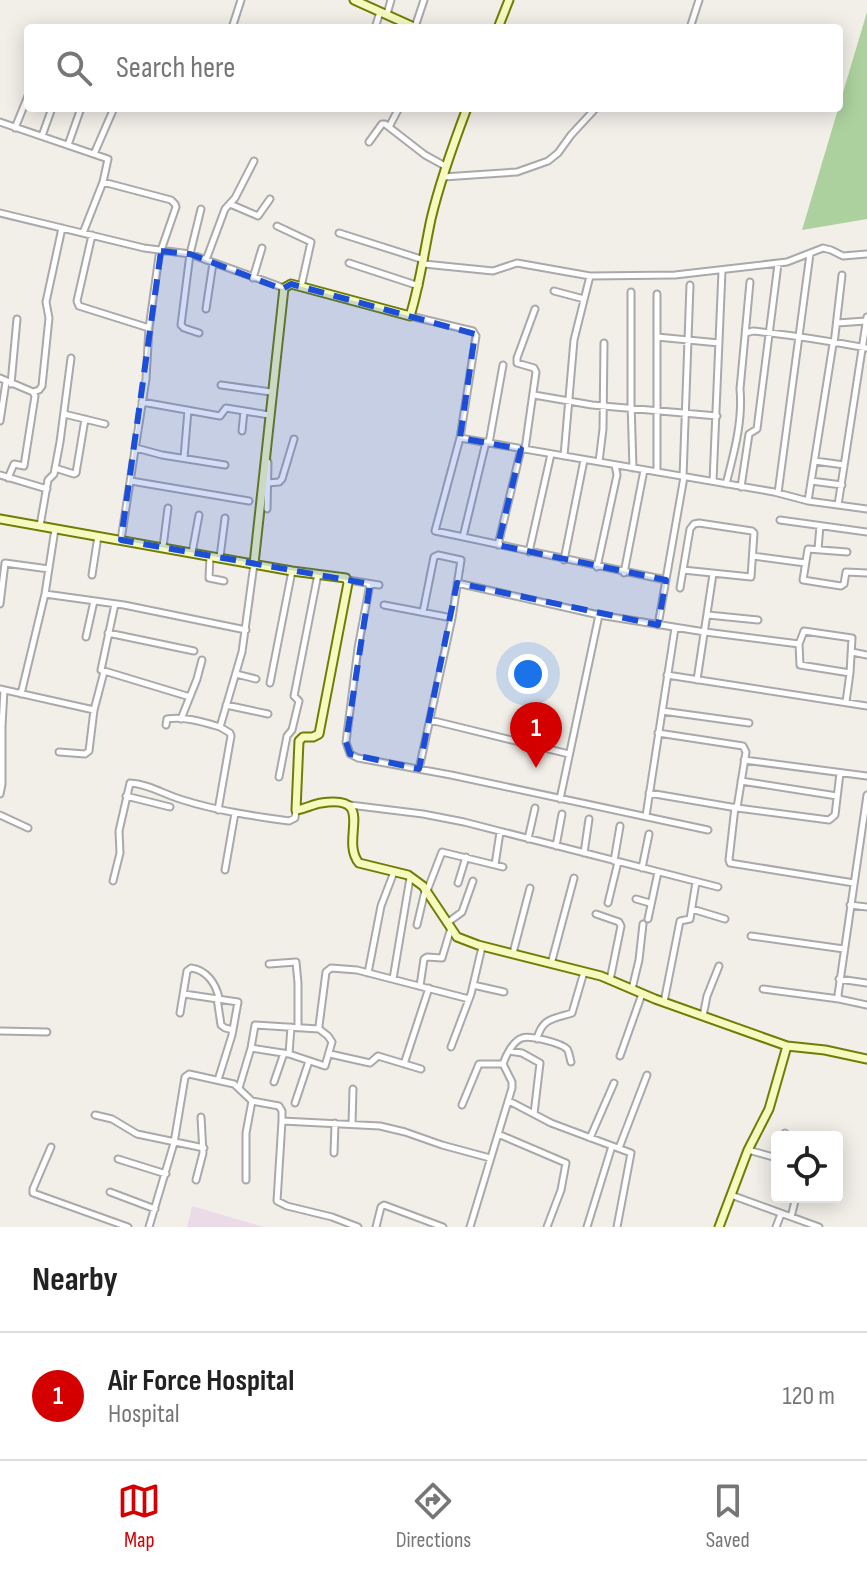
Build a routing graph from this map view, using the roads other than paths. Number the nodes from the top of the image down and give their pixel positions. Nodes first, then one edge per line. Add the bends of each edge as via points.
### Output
1 (241, 0) edge
2 (354, 0) edge
3 (391, 0) edge
4 (424, 0) edge
5 (509, 0) edge
6 (699, 0) edge
7 (383, 13) junction
8 (233, 24) edge
9 (377, 24) edge
10 (407, 24) edge
11 (417, 24) edge
12 (500, 24) edge
13 (691, 24) edge
14 (24, 106) edge
15 (51, 112) edge
16 (79, 112) edge
17 (112, 112) edge
18 (397, 112) edge
19 (465, 112) edge
20 (592, 112) edge
21 (0, 122) edge
22 (389, 127) junction
23 (15, 128) junction
24 (42, 136) junction
25 (369, 142) dead end
26 (67, 145) junction
27 (94, 154) junction
28 (254, 161) dead end
29 (445, 166) junction
30 (443, 177) junction
31 (103, 182) junction
32 (270, 199) dead end
33 (230, 204) junction
34 (201, 209) dead end
35 (0, 213) edge
36 (277, 226) dead end
37 (62, 228) junction
38 (83, 233) junction
39 (339, 233) dead end
40 (92, 235) junction
41 (262, 248) dead end
42 (161, 251) junction
43 (810, 253) junction
44 (190, 254) junction
45 (867, 254) edge
46 (209, 261) junction
47 (424, 262) junction
48 (349, 263) dead end
49 (778, 264) junction
50 (722, 271) junction
51 (842, 275) dead end
52 (590, 276) junction
53 (253, 278) junction
54 (750, 282) dead end
55 (690, 285) dead end
56 (419, 286) junction
57 (301, 287) junction
58 (284, 288) junction
59 (554, 291) dead end
60 (631, 292) dead end
61 (657, 294) dead end
62 (584, 299) junction
63 (206, 309) dead end
64 (535, 309) dead end
65 (410, 316) junction
66 (17, 319) dead end
67 (867, 319) edge
68 (837, 323) junction
69 (149, 328) junction
70 (199, 333) dead end
71 (746, 333) junction
72 (770, 333) junction
73 (800, 336) junction
74 (657, 337) junction
75 (688, 340) junction
76 (604, 343) dead end
77 (719, 343) junction
78 (834, 344) junction
79 (864, 348) edge
80 (71, 358) dead end
81 (503, 365) dead end
82 (6, 381) edge
83 (221, 385) dead end
84 (33, 392) junction
85 (271, 392) junction
86 (534, 395) junction
87 (569, 401) junction
88 (142, 402) junction
89 (603, 406) junction
90 (631, 409) junction
91 (188, 410) junction
92 (244, 411) junction
93 (656, 411) junction
94 (686, 413) junction
95 (64, 414) junction
96 (269, 415) junction
97 (717, 416) junction
98 (85, 419) junction
99 (0, 421) edge
100 (105, 424) dead end
101 (242, 431) dead end
102 (460, 438) junction
103 (294, 439) dead end
104 (487, 442) junction
105 (136, 448) junction
106 (268, 449) dead end
107 (523, 449) junction
108 (551, 454) junction
109 (564, 456) junction
110 (184, 458) junction
111 (584, 460) junction
112 (815, 461) junction
113 (599, 462) junction
114 (225, 465) dead end
115 (615, 465) junction
116 (844, 465) junction
117 (55, 468) junction
118 (633, 468) junction
119 (644, 470) junction
120 (657, 472) junction
121 (0, 475) edge
122 (684, 477) junction
123 (8, 478) junction
124 (131, 481) junction
125 (811, 481) junction
126 (713, 482) junction
127 (268, 483) junction
128 (726, 484) junction
129 (842, 485) junction
130 (741, 487) junction
131 (47, 489) junction
132 (778, 493) junction
133 (249, 501) dead end
134 (808, 501) junction
135 (838, 505) junction
136 (168, 508) dead end
137 (267, 509) dead end
138 (867, 509) edge
139 (199, 515) dead end
140 (225, 518) dead end
141 (0, 519) edge
142 (780, 520) dead end
143 (40, 526) junction
144 (820, 526) junction
145 (55, 528) junction
146 (867, 532) edge
147 (98, 536) junction
148 (463, 537) junction
149 (121, 540) junction
150 (498, 545) junction
151 (163, 547) junction
152 (818, 549) junction
153 (529, 552) junction
154 (847, 552) dead end
155 (192, 553) junction
156 (210, 556) junction
157 (753, 556) junction
158 (220, 557) junction
159 (564, 560) junction
160 (805, 563) junction
161 (254, 564) junction
162 (597, 567) junction
163 (49, 569) junction
164 (683, 570) junction
165 (292, 571) junction
166 (624, 573) junction
167 (867, 573) edge
168 (318, 574) junction
169 (713, 574) junction
170 (92, 575) dead end
171 (348, 580) junction
172 (666, 580) junction
173 (224, 581) dead end
174 (457, 583) junction
175 (370, 584) junction
176 (379, 585) dead end
177 (680, 588) dead end
178 (45, 594) junction
179 (94, 601) junction
180 (0, 604) edge
181 (115, 604) junction
182 (384, 605) dead end
183 (423, 612) junction
184 (599, 615) junction
185 (707, 615) junction
186 (452, 618) junction
187 (758, 620) dead end
188 (658, 625) junction
189 (675, 628) junction
190 (246, 630) junction
191 (705, 632) junction
192 (108, 633) junction
193 (86, 637) dead end
194 (799, 644) junction
195 (194, 651) dead end
196 (852, 652) junction
197 (867, 655) edge
198 (202, 660) dead end
199 (104, 672) junction
200 (850, 673) junction
201 (236, 674) junction
202 (667, 675) junction
203 (256, 679) dead end
204 (697, 680) junction
205 (270, 683) dead end
206 (2, 690) edge
207 (21, 694) junction
208 (190, 697) junction
209 (846, 702) junction
210 (226, 705) junction
211 (867, 706) edge
212 (94, 710) junction
213 (662, 711) junction
214 (268, 714) dead end
215 (181, 719) junction
216 (430, 720) junction
217 (749, 723) dead end
218 (166, 725) dead end
219 (220, 727) junction
220 (658, 733) junction
221 (1, 750) edge
222 (59, 752) dead end
223 (569, 754) junction
224 (744, 760) junction
225 (419, 769) junction
226 (840, 773) junction
227 (867, 776) edge
228 (279, 777) dead end
229 (741, 781) junction
230 (649, 793) junction
231 (0, 794) edge
232 (867, 795) edge
233 (126, 796) junction
234 (837, 796) junction
235 (560, 799) junction
236 (350, 805) junction
237 (170, 807) dead end
238 (535, 808) dead end
239 (736, 808) junction
240 (218, 810) junction
241 (296, 810) junction
242 (235, 813) junction
243 (562, 814) dead end
244 (0, 815) edge
245 (646, 817) junction
246 (589, 819) dead end
247 (620, 826) dead end
248 (28, 828) dead end
249 (708, 830) dead end
250 (864, 831) edge
251 (500, 832) junction
252 (649, 834) dead end
253 (528, 839) junction
254 (556, 846) junction
255 (584, 853) junction
256 (466, 857) junction
257 (616, 862) junction
258 (495, 865) junction
259 (503, 867) dead end
260 (642, 868) junction
261 (225, 870) dead end
262 (394, 871) junction
263 (658, 872) junction
264 (410, 877) junction
265 (574, 878) dead end
266 (113, 881) dead end
267 (473, 881) dead end
268 (696, 882) junction
269 (458, 883) dead end
270 (854, 883) junction
271 (718, 887) dead end
272 (530, 888) dead end
273 (426, 891) junction
274 (636, 899) dead end
275 (608, 903) dead end
276 (650, 903) junction
277 (850, 905) junction
278 (867, 907) edge
279 (692, 909) junction
280 (596, 914) dead end
281 (725, 919) dead end
282 (417, 925) dead end
283 (449, 926) junction
284 (751, 936) dead end
285 (482, 947) junction
286 (844, 949) junction
287 (513, 954) junction
288 (269, 964) dead end
289 (551, 964) junction
290 (719, 966) dead end
291 (584, 972) junction
292 (368, 973) junction
293 (393, 979) junction
294 (839, 979) junction
295 (610, 980) junction
296 (867, 983) edge
297 (473, 985) junction
298 (420, 986) junction
299 (429, 988) junction
300 (632, 989) junction
301 (763, 989) dead end
302 (504, 992) dead end
303 (184, 994) junction
304 (642, 994) junction
305 (218, 998) junction
306 (469, 999) junction
307 (839, 999) junction
308 (664, 1003) junction
309 (867, 1005) edge
310 (180, 1013) dead end
311 (703, 1017) junction
312 (294, 1027) junction
313 (319, 1029) junction
314 (233, 1030) junction
315 (0, 1031) edge
316 (47, 1032) dead end
317 (537, 1039) junction
318 (787, 1046) junction
319 (451, 1047) dead end
320 (251, 1048) junction
321 (509, 1051) junction
322 (286, 1054) junction
323 (330, 1054) junction
324 (620, 1056) dead end
325 (867, 1059) edge
326 (309, 1061) junction
327 (571, 1062) dead end
328 (404, 1064) junction
329 (503, 1064) junction
330 (421, 1069) dead end
331 (647, 1075) dead end
332 (218, 1080) junction
333 (274, 1082) dead end
334 (614, 1083) dead end
335 (239, 1088) junction
336 (353, 1089) dead end
337 (252, 1101) junction
338 (509, 1101) junction
339 (295, 1103) dead end
340 (462, 1105) dead end
341 (534, 1114) junction
342 (95, 1115) dead end
343 (201, 1117) dead end
344 (282, 1121) junction
345 (335, 1123) junction
346 (352, 1124) junction
347 (498, 1134) junction
348 (590, 1138) junction
349 (174, 1143) junction
350 (51, 1147) dead end
351 (615, 1147) junction
352 (204, 1148) junction
353 (748, 1150) junction
354 (334, 1153) dead end
355 (771, 1156) edge
356 (490, 1158) junction
357 (118, 1159) dead end
358 (166, 1174) junction
359 (196, 1180) dead end
360 (246, 1180) dead end
361 (110, 1192) dead end
362 (731, 1195) junction
363 (794, 1203) edge
364 (155, 1209) junction
365 (781, 1214) junction
366 (791, 1217) junction
367 (128, 1227) edge
368 (149, 1227) edge
369 (358, 1227) edge
370 (376, 1227) edge
371 (443, 1227) edge
372 (470, 1227) edge
373 (547, 1227) edge
374 (587, 1227) edge
375 (617, 1227) edge
376 (719, 1227) edge
377 (776, 1227) edge
378 (819, 1227) edge

1 - 8 street
2 - 7 street
3 - 7 street
4 - 11 street
5 - 12 street
6 - 13 street
7 - 9 street
7 - 10 street
14 - 23 street
15 - 24 street
16 - 26 street
17 - 27 street
18 - 22 street
19 - 29 street
20 - 30 street via 548,161 512,173
21 - 23 street
22 - 25 street via 382,124
22 - 29 street
23 - 24 street
24 - 26 street
26 - 27 street
27 - 31 street via 108,161
28 - 33 street
29 - 30 street
30 - 47 street
31 - 38 street
31 - 42 street via 173,201 176,207
32 - 33 street via 258,216
33 - 46 street
34 - 44 street
35 - 37 street
36 - 57 street via 311,242
37 - 38 street
37 - 84 street via 46,302 42,386
38 - 40 street
39 - 47 street
40 - 42 street
40 - 69 street via 79,306
41 - 53 street
42 - 44 street
42 - 69 street
43 - 45 street via 823,248 843,256
43 - 49 street
43 - 73 street
44 - 46 street
44 - 70 street via 181,325
46 - 53 street
46 - 63 street
47 - 52 street via 493,271 517,263
47 - 56 street
48 - 56 street
49 - 50 street
49 - 72 street
50 - 52 street
50 - 77 street
51 - 68 street
52 - 62 street
53 - 58 street
54 - 71 street
55 - 75 street
56 - 65 street
57 - 58 street
57 - 65 street
58 - 85 street
59 - 62 street
60 - 90 street
61 - 74 street
62 - 87 street
64 - 86 street via 517,360 535,370
65 - 102 street via 475,334
66 - 82 street
67 - 68 street
67 - 79 street
68 - 78 street
69 - 88 street
71 - 72 street
71 - 128 street via 737,438
72 - 73 street
72 - 130 street via 757,429 749,434
73 - 78 street
73 - 132 street
74 - 75 street
74 - 93 street
75 - 77 street
75 - 94 street
76 - 89 street
77 - 97 street
78 - 79 street
78 - 112 street
79 - 116 street
80 - 95 street
81 - 104 street
82 - 84 street
82 - 99 street
83 - 85 street
84 - 123 street via 24,466 14,464
85 - 96 street
86 - 87 street
86 - 107 street
87 - 89 street
87 - 109 street
88 - 91 street
88 - 105 street
89 - 90 street
89 - 113 street
90 - 93 street
90 - 118 street
91 - 92 street via 220,416 224,409
91 - 110 street
92 - 96 street
92 - 101 street
93 - 94 street
93 - 120 street
94 - 97 street
94 - 122 street
95 - 98 street
95 - 117 street
96 - 161 street
97 - 126 street
98 - 100 street
98 - 117 street via 76,473
102 - 104 street
102 - 148 street via 435,531
103 - 127 street via 282,479
104 - 107 street
104 - 148 street
105 - 110 street
105 - 124 street
106 - 127 street
107 - 108 street
107 - 150 street
108 - 109 street
108 - 153 street
109 - 111 street
110 - 114 street
111 - 113 street
111 - 159 street
112 - 116 street
112 - 125 street
113 - 115 street
115 - 118 street
115 - 162 street
116 - 129 street
117 - 131 street
118 - 119 street
119 - 120 street
119 - 166 street
120 - 122 street
121 - 123 street
122 - 126 street
122 - 172 street
123 - 131 street
124 - 133 street
124 - 149 street
125 - 129 street
125 - 134 street
126 - 128 street
127 - 137 street
128 - 130 street
129 - 135 street
130 - 132 street
131 - 143 street
132 - 134 street
134 - 135 street
135 - 138 street
136 - 151 street
139 - 155 street
140 - 158 street
141 - 143 street
142 - 144 street
143 - 145 street
144 - 146 street
144 - 152 street
145 - 147 street
145 - 163 street
147 - 149 street
147 - 170 street
148 - 150 street
149 - 151 street
150 - 153 street
151 - 155 street
152 - 154 street
152 - 160 street via 808,549
153 - 159 street
155 - 156 street
156 - 158 street
156 - 173 street via 209,578
157 - 160 street
157 - 164 street via 753,531 696,523 690,529
157 - 169 street via 751,577
158 - 161 street
159 - 162 street
160 - 167 street via 805,580 841,586 846,572
161 - 165 street
161 - 190 street
162 - 166 street
163 - 178 street
163 - 180 street via 5,563
164 - 169 street
164 - 177 street
165 - 168 street
165 - 205 street
166 - 172 street
168 - 171 street
168 - 228 street via 294,696 299,701
169 - 185 street
171 - 175 street
171 - 241 street via 319,734 299,741
172 - 188 street
174 - 183 street via 461,560 435,555
174 - 184 street
174 - 186 street
175 - 176 street
175 - 225 street via 346,746 353,757
178 - 179 street
178 - 207 street
179 - 181 street
179 - 193 street
181 - 190 street
181 - 192 street
182 - 183 street
183 - 186 street
184 - 188 street
184 - 223 street
185 - 187 street
185 - 191 street
186 - 216 street
188 - 189 street
189 - 191 street
189 - 202 street
190 - 201 street
191 - 194 street
191 - 204 street
192 - 195 street
192 - 199 street via 100,668
194 - 196 street via 806,631 850,637
194 - 200 street via 802,666
196 - 197 street
196 - 200 street
198 - 208 street
199 - 208 street
199 - 212 street
200 - 209 street
201 - 203 street
201 - 210 street
202 - 204 street
202 - 213 street
204 - 209 street
206 - 207 street
206 - 221 street
207 - 212 street
208 - 215 street
209 - 211 street
210 - 214 street
210 - 219 street
212 - 222 street via 87,753
213 - 217 street
213 - 220 street
215 - 218 street via 168,718
215 - 219 street
216 - 223 street
216 - 225 street
219 - 240 street via 231,736
220 - 224 street via 741,745
220 - 230 street
221 - 231 street
223 - 235 street
224 - 226 street
224 - 229 street
225 - 235 street
226 - 227 street
226 - 234 street
229 - 234 street
229 - 239 street
230 - 239 street
230 - 245 street
232 - 250 street
233 - 237 street
233 - 240 street via 132,783
233 - 266 street
234 - 239 street via 835,815 829,820
235 - 245 street
236 - 241 street via 320,803
236 - 251 street via 423,814
236 - 262 street via 355,859
238 - 253 street
239 - 270 street via 730,863
240 - 242 street
241 - 242 street via 289,821
242 - 261 street
243 - 254 street
244 - 248 street
245 - 249 street
246 - 255 street
247 - 257 street
250 - 270 street
251 - 253 street
251 - 258 street
252 - 260 street
253 - 254 street
254 - 255 street
255 - 257 street
256 - 258 street
256 - 269 street
256 - 273 street via 442,852
257 - 260 street
257 - 275 street
258 - 259 street
260 - 263 street
262 - 264 street
262 - 292 street
263 - 268 street
263 - 276 street
264 - 273 street
264 - 293 street
265 - 289 street
267 - 283 street via 462,912
268 - 271 street
268 - 279 street
270 - 277 street
272 - 287 street
273 - 282 street
273 - 283 street
274 - 276 street
276 - 300 street
277 - 278 street
277 - 286 street
279 - 281 street
279 - 308 street via 689,920 680,921
280 - 295 street via 621,926
283 - 285 street via 457,937
283 - 298 street via 442,958 424,959
284 - 286 street
285 - 287 street
285 - 297 street
286 - 294 street
287 - 289 street
288 - 312 street via 296,962
289 - 291 street
290 - 311 street
291 - 295 street
291 - 317 street via 572,1013 547,1021
292 - 293 street
292 - 313 street via 327,970
293 - 298 street
294 - 296 street
294 - 307 street
295 - 300 street
297 - 302 street
297 - 306 street
298 - 299 street
299 - 306 street
299 - 328 street
300 - 304 street
301 - 307 street
303 - 305 street
303 - 305 street via 187,971 195,968 214,984
303 - 310 street
304 - 308 street
304 - 324 street
305 - 314 street via 221,1025
305 - 314 street via 238,1002
306 - 319 street
307 - 309 street
308 - 311 street
311 - 318 street
312 - 313 street
312 - 320 street via 255,1025
312 - 322 street
313 - 323 street via 330,1039
314 - 332 street
315 - 316 street
317 - 321 street via 522,1038
317 - 327 street via 565,1048
318 - 325 street
318 - 353 street via 769,1109
320 - 322 street
320 - 335 street
321 - 329 street
321 - 341 street via 540,1063
322 - 326 street
322 - 333 street
323 - 326 street via 325,1066
323 - 328 street via 370,1063 378,1056
326 - 339 street
328 - 330 street
329 - 338 street via 513,1085
329 - 340 street via 479,1064
331 - 351 street
332 - 335 street
332 - 349 street via 185,1077
334 - 348 street
335 - 337 street
336 - 346 street
337 - 344 street via 279,1106
337 - 360 street
338 - 341 street
338 - 347 street
341 - 348 street
342 - 349 street
343 - 352 street
344 - 345 street
344 - 369 street via 279,1203
345 - 346 street
345 - 354 street
346 - 356 street via 396,1129
347 - 356 street
347 - 373 street via 566,1163
348 - 351 street
349 - 352 street
349 - 358 street
350 - 367 street via 33,1193
351 - 374 street
351 - 375 street via 632,1155
352 - 359 street
353 - 355 street
353 - 362 street
356 - 372 street
357 - 358 street
358 - 364 street
361 - 364 street
362 - 365 street
362 - 376 street
363 - 366 street
364 - 368 street
365 - 366 street
365 - 377 street
366 - 378 street
370 - 371 street via 384,1205

